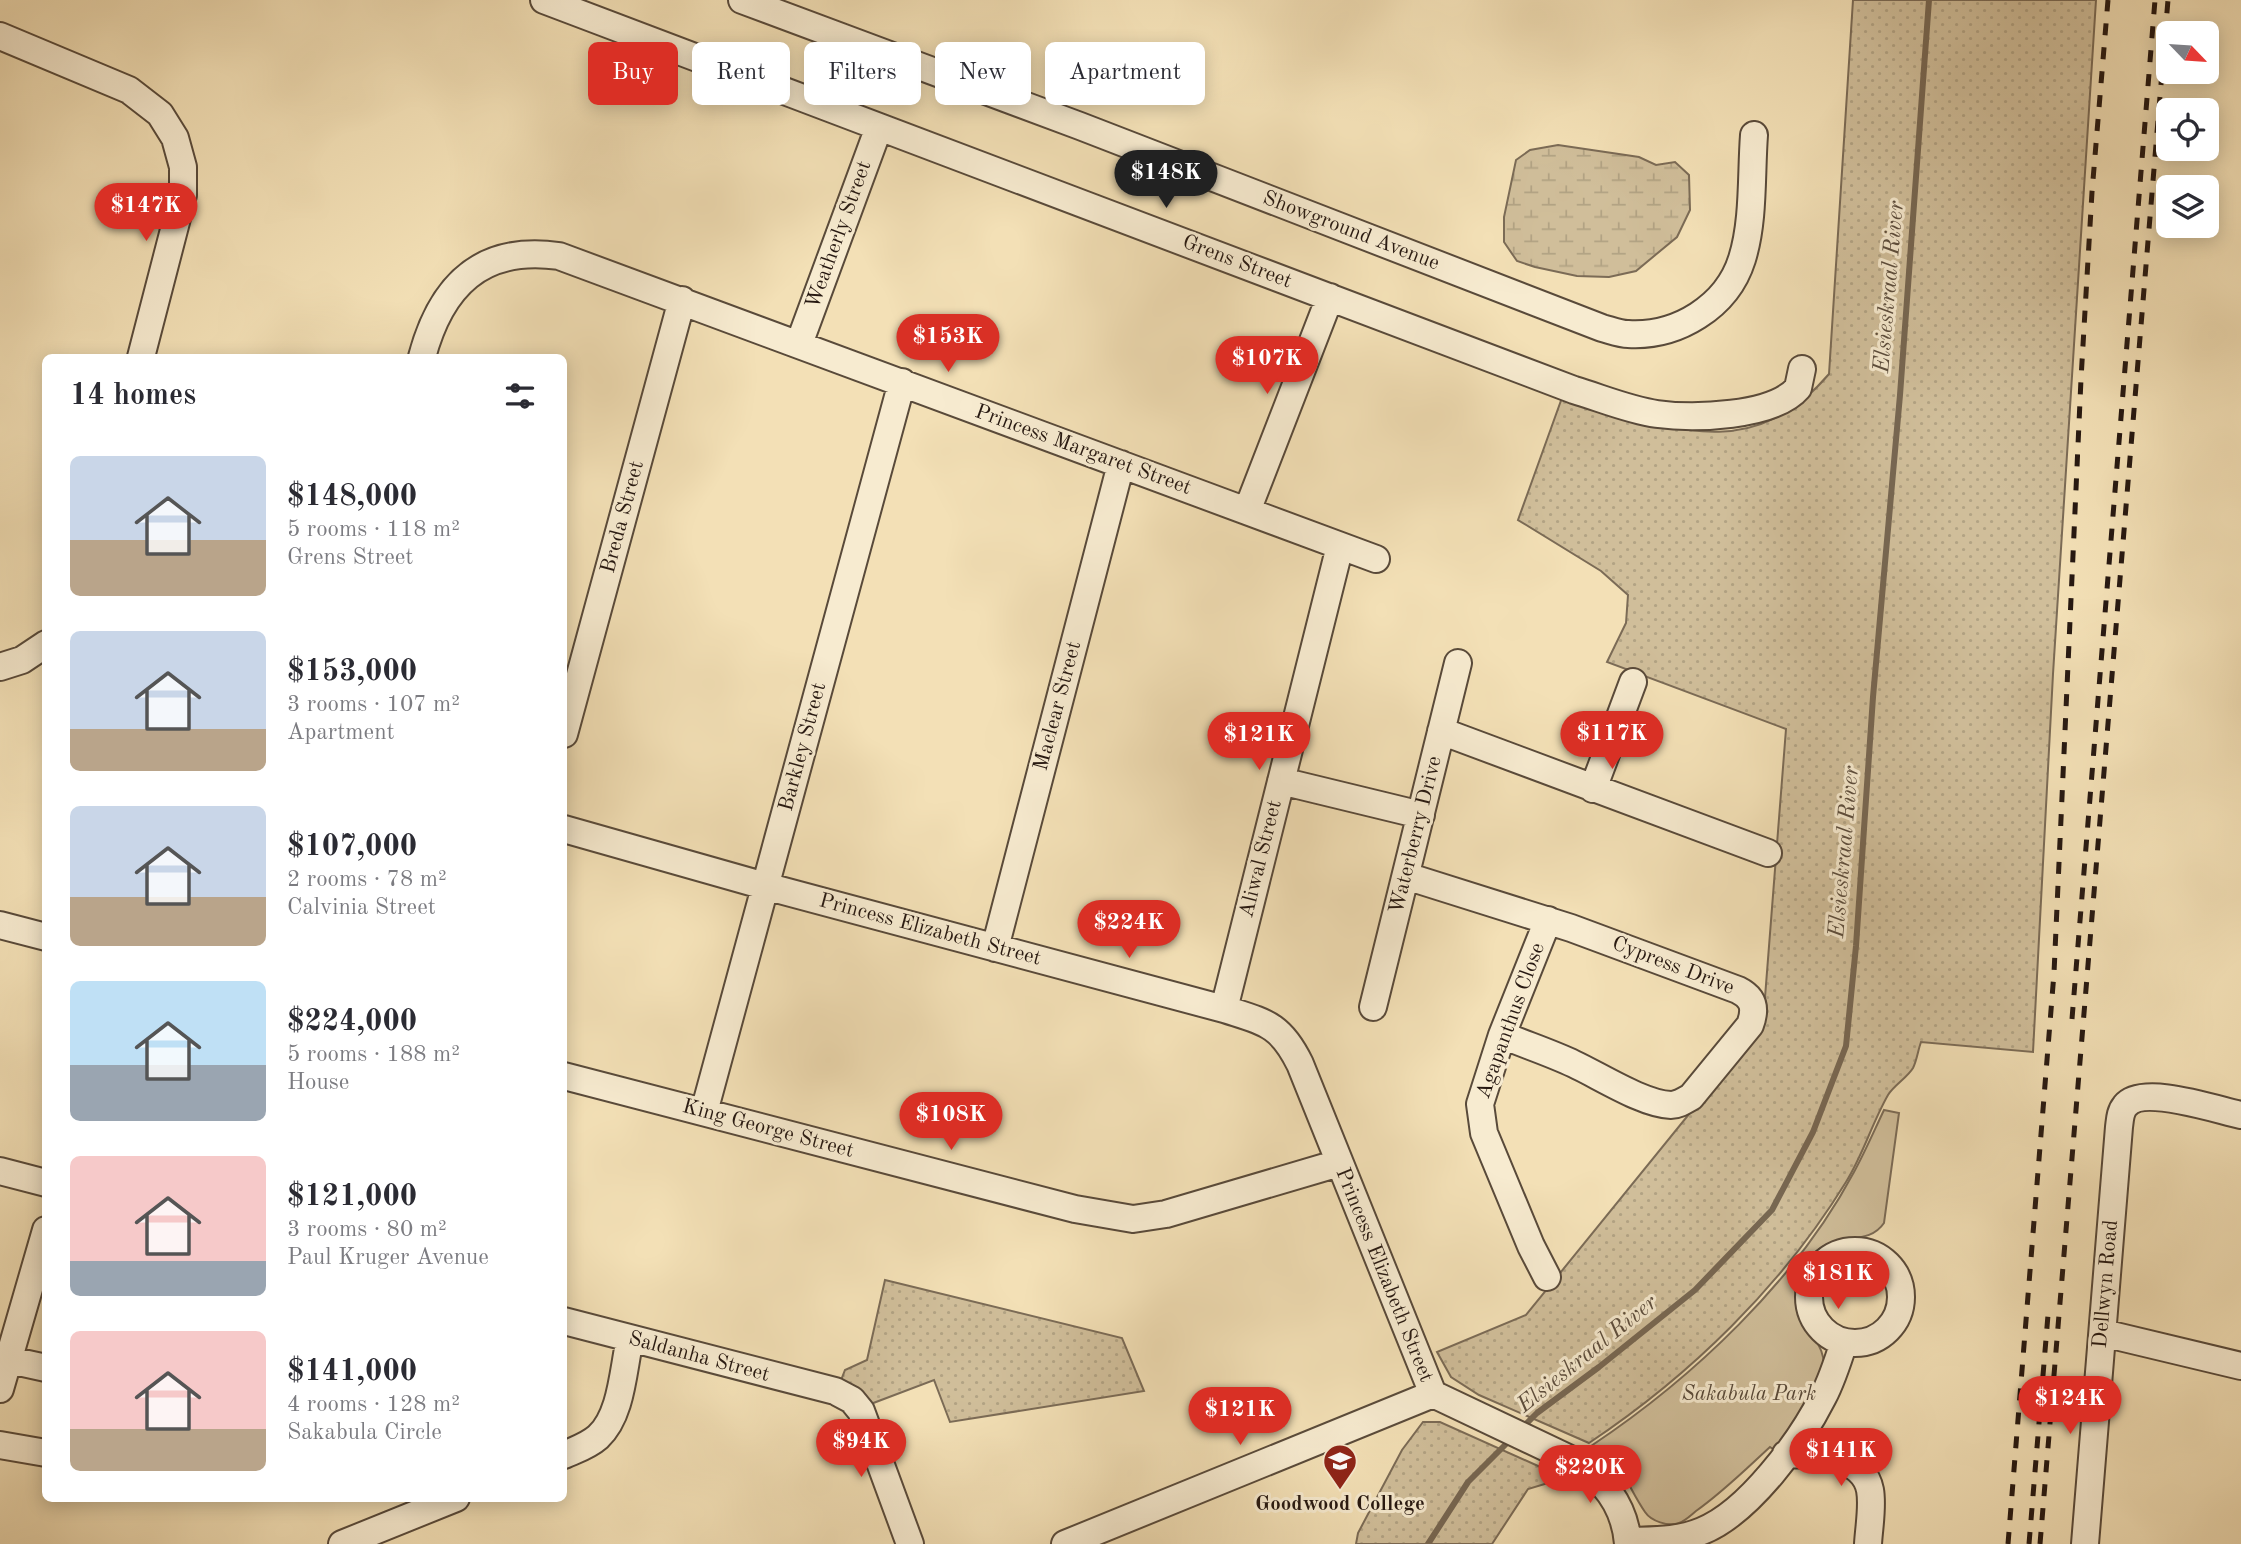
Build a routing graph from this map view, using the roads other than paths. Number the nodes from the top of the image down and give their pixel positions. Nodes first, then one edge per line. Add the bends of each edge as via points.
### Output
1 (544, 0) edge
2 (742, 0) edge
3 (0, 36) edge
4 (879, 127) junction
5 (1754, 135) dead end
6 (1330, 297) junction
7 (682, 300) junction
8 (799, 344) junction
9 (142, 354) edge
10 (423, 354) edge
11 (1802, 369) dead end
12 (902, 382) junction
13 (1121, 464) junction
14 (1248, 511) junction
15 (1340, 546) junction
16 (1376, 559) dead end
17 (42, 647) edge
18 (1458, 663) dead end
19 (4, 666) edge
20 (1633, 682) dead end
21 (567, 723) edge
22 (1441, 731) junction
23 (1281, 781) junction
24 (1593, 789) junction
25 (1421, 814) junction
26 (567, 830) edge
27 (1768, 853) dead end
28 (1406, 876) junction
29 (765, 886) junction
30 (1548, 920) junction
31 (0, 925) edge
32 (42, 936) edge
33 (995, 948) junction
34 (1373, 1007) dead end
35 (1224, 1009) junction
36 (1502, 1035) junction
37 (567, 1077) edge
38 (704, 1112) junction
39 (2241, 1115) edge
40 (1339, 1163) junction
41 (0, 1171) edge
42 (42, 1182) edge
43 (42, 1242) edge
44 (1547, 1277) dead end
45 (567, 1322) edge
46 (2103, 1333) junction
47 (630, 1339) junction
48 (1844, 1342) dead end
49 (4, 1359) edge
50 (2241, 1366) edge
51 (42, 1367) edge
52 (0, 1389) edge
53 (1433, 1394) junction
54 (0, 1445) edge
55 (42, 1452) edge
56 (567, 1454) edge
57 (1786, 1454) junction
58 (446, 1502) edge
59 (1628, 1542) edge
60 (341, 1544) edge
61 (910, 1544) edge
62 (1065, 1544) edge
63 (1868, 1544) edge
64 (2085, 1544) edge

1 - 4 street, Grens Street
2 - 5 street, Showground Avenue via 1627,334 1674,329 1693,320 1711,306 1738,271 1745,244
3 - 9 street via 129,90 150,104 175,138 183,167 183,195
4 - 6 street, Grens Street
4 - 8 street, Weatherly Street
6 - 11 street, Grens Street via 1574,390 1655,413 1688,417 1761,407 1794,393
6 - 14 street
7 - 8 street, Princess Margaret Street
7 - 10 street, Princess Margaret Street via 559,256 512,256 481,267 455,287 434,319
7 - 21 street, Breda Street
8 - 12 street, Princess Margaret Street
12 - 13 street, Princess Margaret Street
12 - 29 street, Barkley Street
13 - 14 street, Princess Margaret Street
13 - 33 street, Maclear Street
14 - 15 street, Princess Margaret Street
15 - 16 street, Princess Margaret Street
15 - 23 street, Aliwal Street
17 - 19 street
18 - 22 street, Waterberry Drive
20 - 24 street
22 - 24 street
22 - 25 street, Waterberry Drive
23 - 25 street
23 - 35 street, Aliwal Street
24 - 27 street
25 - 28 street, Waterberry Drive
26 - 29 street, Princess Elizabeth Street
28 - 30 street, Cypress Drive
28 - 34 street, Waterberry Drive
29 - 33 street, Princess Elizabeth Street
29 - 38 street, Barkley Street
30 - 36 street, Agapanthus Close
30 - 36 street, Cypress Drive via 1738,990 1752,1003 1750,1025 1691,1097 1670,1105
31 - 32 street
33 - 35 street, Princess Elizabeth Street
35 - 40 street, Princess Elizabeth Street via 1280,1031 1291,1045
36 - 44 street, Agapanthus Close via 1483,1089 1480,1119
37 - 38 street, King George Street
38 - 40 street, King George Street via 1118,1218 1167,1214
39 - 46 street, Dellwyn Road via 2154,1097 2135,1098 2123,1109
40 - 53 street, Princess Elizabeth Street
41 - 42 street
43 - 49 street
45 - 47 street, Saldanha Street
46 - 50 street
46 - 64 street, Dellwyn Road
47 - 56 street via 607,1426 584,1447
47 - 61 street, Saldanha Street via 835,1391 852,1400 861,1411
48 - 57 street via 1824,1396
49 - 51 street
49 - 52 street
53 - 59 street via 1588,1471 1608,1489
53 - 62 street
54 - 55 street
57 - 59 street via 1745,1502 1711,1527 1687,1537
57 - 63 street via 1821,1455 1848,1463 1861,1473 1871,1493
58 - 60 street

